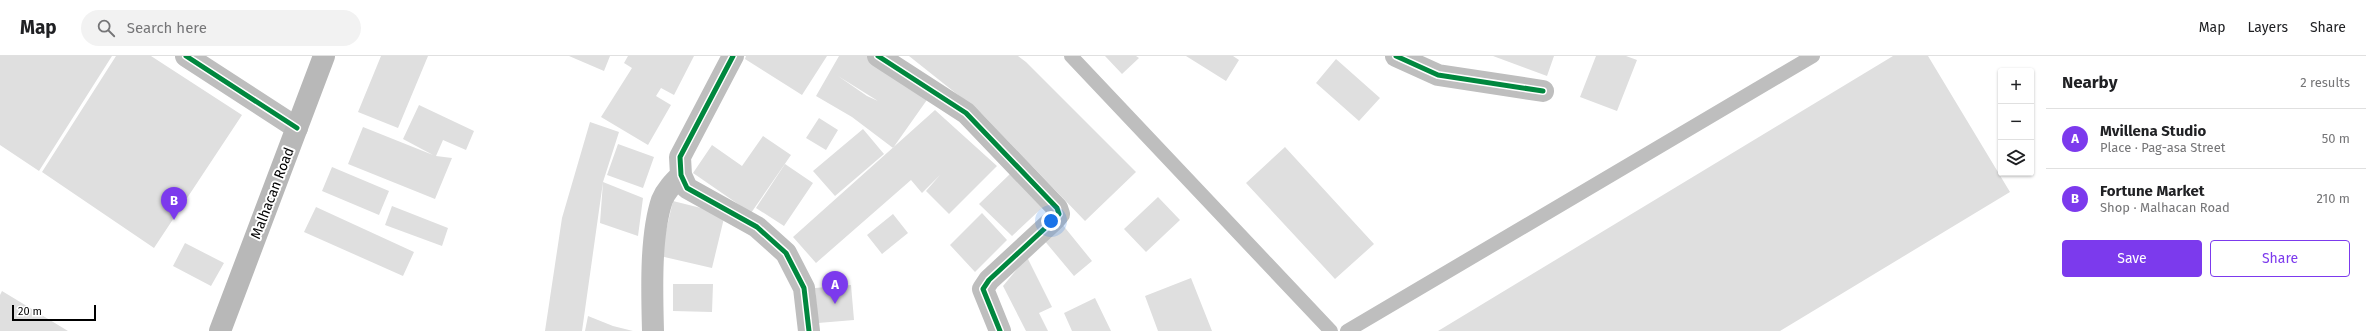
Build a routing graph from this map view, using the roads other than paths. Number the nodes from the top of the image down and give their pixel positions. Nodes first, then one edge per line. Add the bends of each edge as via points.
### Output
1 (186, 56) edge
2 (324, 56) edge
3 (733, 56) edge
4 (878, 56) edge
5 (1071, 56) edge
6 (1396, 56) edge
7 (1813, 56) edge
8 (1543, 91) dead end
9 (296, 128) junction
10 (681, 175) junction
11 (220, 331) edge
12 (653, 331) edge
13 (809, 331) edge
14 (1000, 331) edge
15 (1331, 331) edge
16 (1347, 331) edge

1 - 9 street
2 - 9 main road, Malhacan Road
3 - 10 street via 680,157
4 - 14 street via 966,113 1057,208 1059,214 1055,219 983,288
5 - 15 lane
6 - 8 street via 1438,75
7 - 16 lane
9 - 11 main road, Malhacan Road
10 - 12 street via 662,199 654,245
10 - 13 street via 687,188 757,227 786,253 804,288

